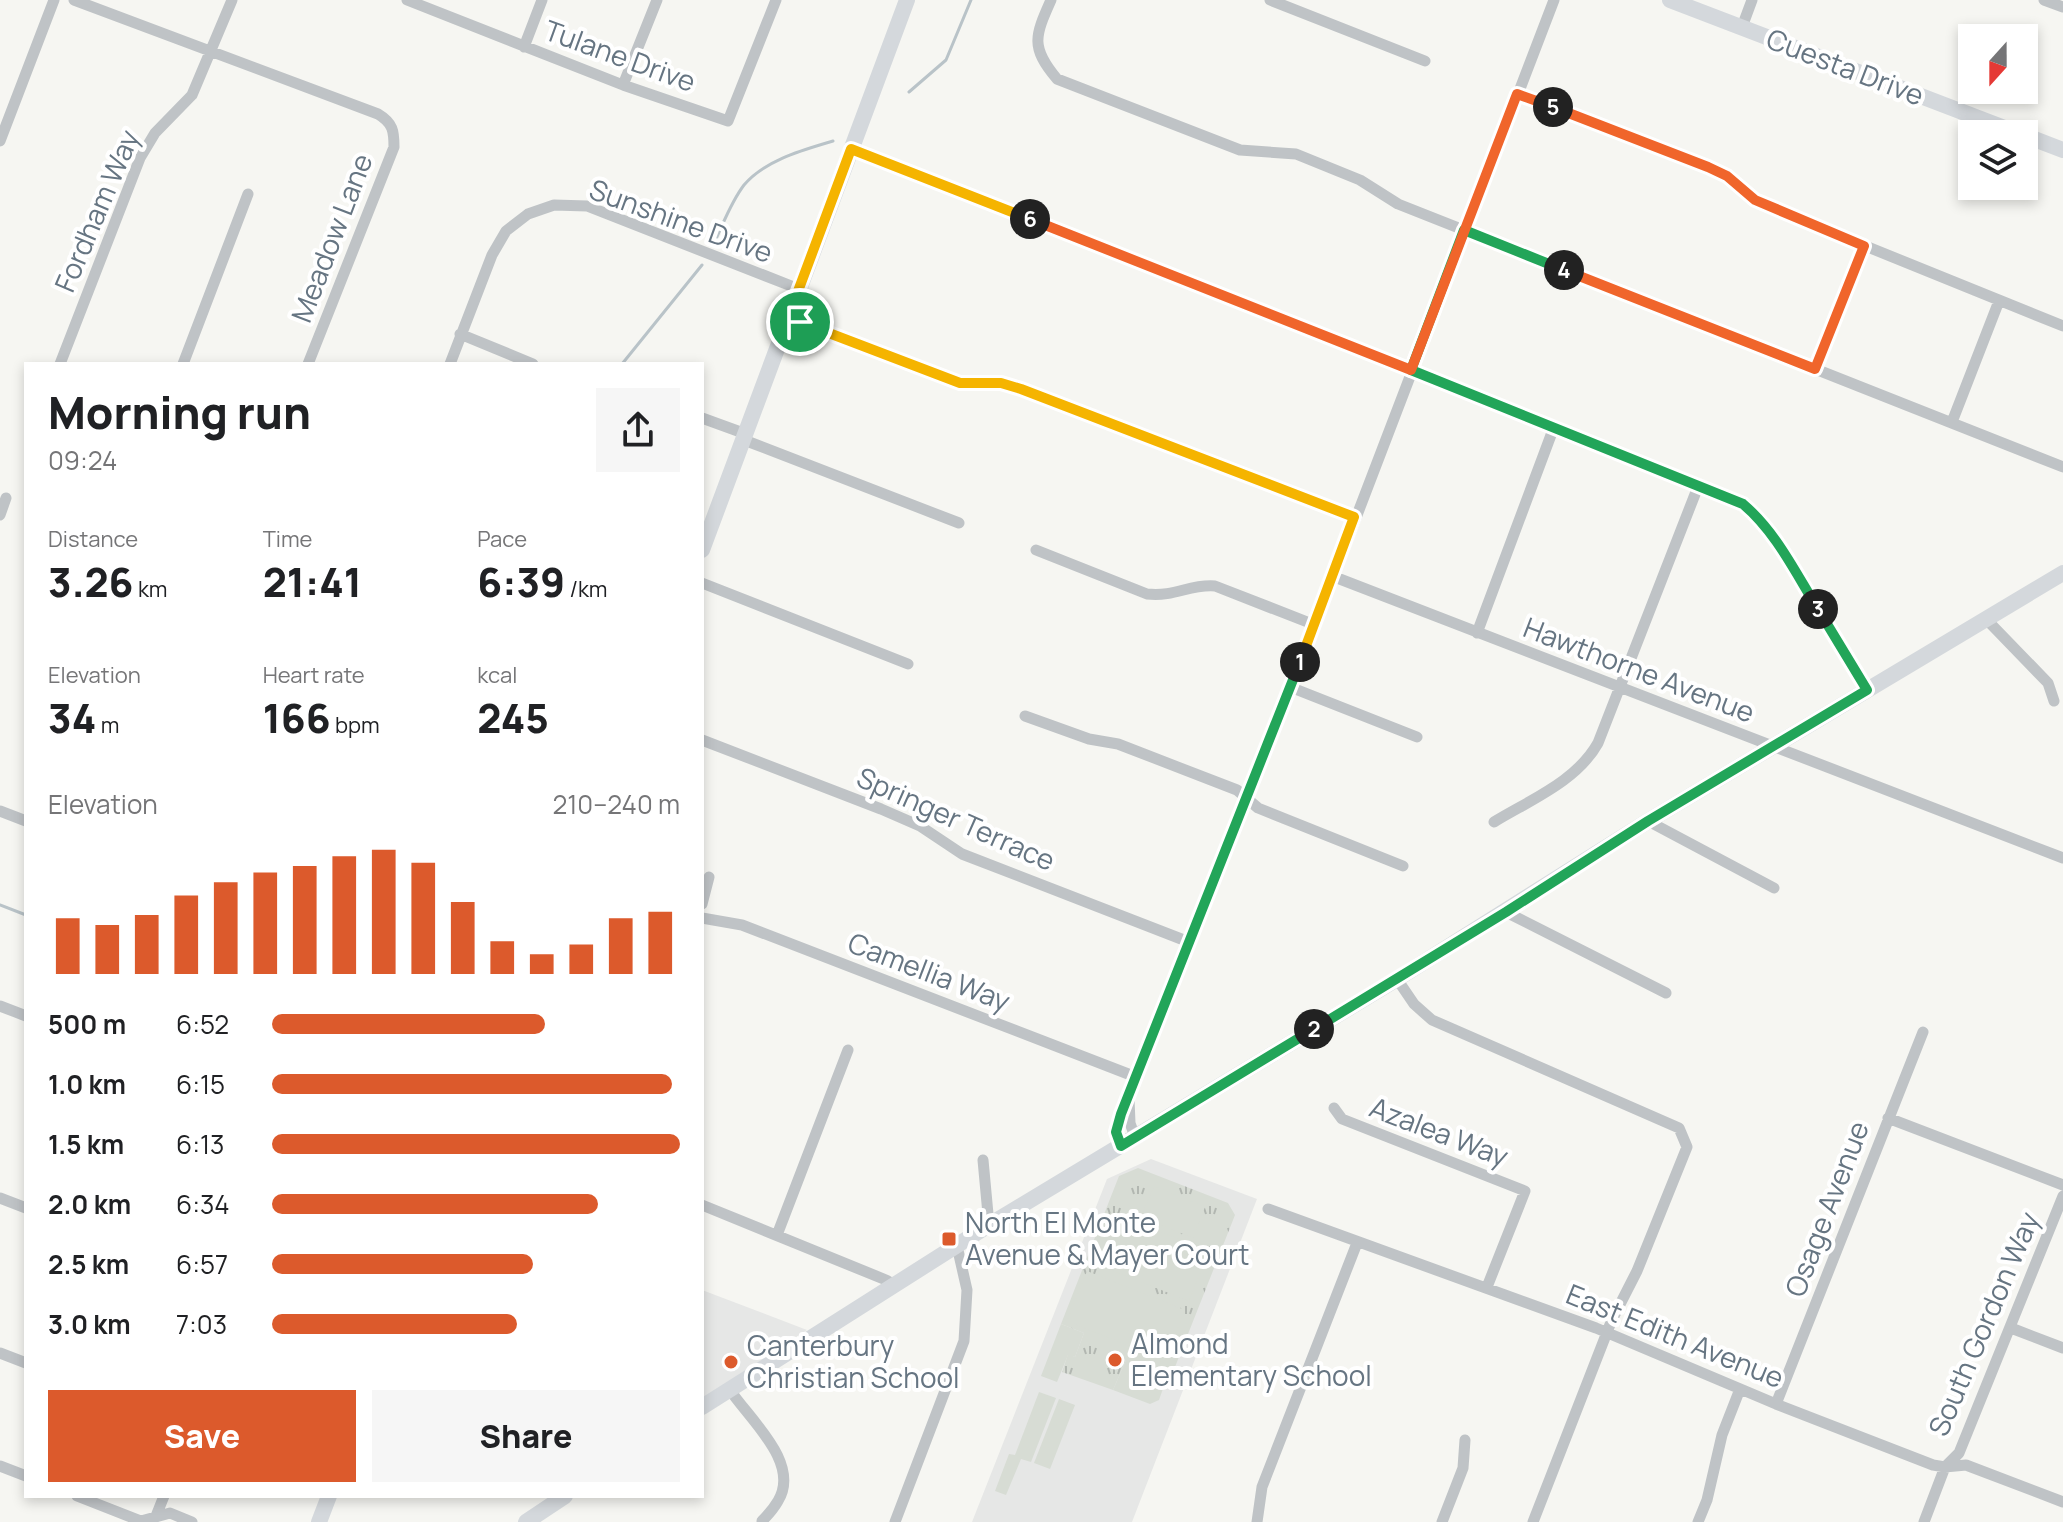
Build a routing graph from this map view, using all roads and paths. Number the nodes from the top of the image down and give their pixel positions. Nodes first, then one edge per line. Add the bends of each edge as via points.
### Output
1 (54, 0) edge
2 (74, 0) edge
3 (232, 0) edge
4 (407, 0) edge
5 (542, 0) edge
6 (657, 0) edge
7 (776, 0) edge
8 (907, 0) edge
9 (1051, 0) edge
10 (1270, 0) edge
11 (1554, 0) edge
12 (1670, 0) edge
13 (1752, 0) edge
14 (2044, 0) edge
15 (2063, 7) edge
16 (1742, 27) junction
17 (524, 47) junction
18 (212, 52) junction
19 (1425, 61) dead end
20 (623, 85) junction
21 (1517, 94) junction
22 (1983, 120) edge
23 (0, 141) edge
24 (2038, 141) edge
25 (851, 149) junction
26 (2063, 150) edge
27 (248, 194) dead end
28 (1464, 230) junction
29 (1864, 246) junction
30 (799, 289) junction
31 (1999, 301) junction
32 (788, 318) junction
33 (2063, 326) edge
34 (460, 334) junction
35 (61, 362) edge
36 (184, 362) edge
37 (309, 362) edge
38 (451, 362) edge
39 (528, 362) edge
40 (1815, 369) junction
41 (1411, 370) junction
42 (704, 419) edge
43 (1952, 422) junction
44 (1554, 427) junction
45 (745, 437) junction
46 (2063, 467) edge
47 (1699, 484) junction
48 (6, 498) dead end
49 (0, 515) edge
50 (1354, 517) junction
51 (959, 523) dead end
52 (704, 545) edge
53 (1036, 550) dead end
54 (2063, 573) edge
55 (1332, 576) junction
56 (704, 584) edge
57 (1986, 619) junction
58 (1315, 625) junction
59 (1477, 633) junction
60 (908, 664) dead end
61 (1290, 687) junction
62 (1619, 689) junction
63 (1867, 690) junction
64 (2054, 701) dead end
65 (1025, 716) dead end
66 (1417, 737) dead end
67 (704, 741) edge
68 (1774, 747) junction
69 (1247, 799) junction
70 (0, 811) edge
71 (24, 820) edge
72 (1648, 821) junction
73 (1494, 822) dead end
74 (2063, 858) edge
75 (1403, 866) dead end
76 (709, 877) dead end
77 (1774, 888) dead end
78 (704, 896) edge
79 (1506, 912) junction
80 (704, 918) edge
81 (1189, 942) junction
82 (1397, 979) junction
83 (1666, 993) dead end
84 (0, 1006) edge
85 (24, 1015) edge
86 (1923, 1032) dead end
87 (848, 1050) dead end
88 (1136, 1077) junction
89 (1334, 1108) dead end
90 (1888, 1118) junction
91 (1128, 1142) junction
92 (983, 1160) dead end
93 (2063, 1185) edge
94 (2063, 1196) edge
95 (0, 1198) edge
96 (704, 1206) edge
97 (24, 1207) edge
98 (1268, 1209) dead end
99 (989, 1225) junction
100 (777, 1235) junction
101 (1357, 1243) junction
102 (957, 1246) junction
103 (896, 1286) junction
104 (1487, 1287) junction
105 (2011, 1328) junction
106 (1607, 1333) junction
107 (2063, 1348) edge
108 (0, 1353) edge
109 (24, 1362) edge
110 (1740, 1389) junction
111 (730, 1390) junction
112 (1776, 1404) junction
113 (704, 1406) edge
114 (1465, 1440) dead end
115 (0, 1466) edge
116 (1945, 1467) junction
117 (24, 1475) edge
118 (82, 1498) edge
119 (163, 1498) edge
120 (328, 1498) edge
121 (562, 1498) edge
122 (2063, 1502) edge
123 (155, 1519) edge
124 (762, 1521) edge
125 (192, 1522) edge
126 (319, 1522) edge
127 (526, 1522) edge
128 (895, 1522) edge
129 (1257, 1522) edge
130 (1442, 1522) edge
131 (1533, 1522) edge
132 (1698, 1522) edge
133 (1924, 1522) edge

1 - 23 street
2 - 18 street
3 - 18 street, Fordham Way
4 - 17 street, Tulane Drive
5 - 17 street
6 - 20 street
7 - 20 street, Tulane Drive via 728,121
8 - 25 main road
9 - 28 street via 1037,32 1040,59 1057,79 1240,150 1296,154
10 - 19 street
11 - 21 street
12 - 16 main road, Cuesta Drive
13 - 16 street
14 - 15 street
16 - 22 main road, Cuesta Drive
17 - 20 street, Tulane Drive
18 - 35 street, Fordham Way via 192,95 155,133 140,158
18 - 37 street, Meadow Lane via 378,114 394,129 394,147
21 - 28 street
21 - 29 street via 1708,167 1755,200
24 - 26 main road, Cuesta Drive
25 - 30 main road
25 - 41 street
27 - 36 street
28 - 40 street
28 - 41 street
29 - 31 street
29 - 40 street
30 - 32 main road
30 - 34 street, Sunshine Drive via 587,206 554,205 528,214 506,231
31 - 33 street
31 - 43 street
32 - 45 main road
32 - 50 street via 960,383 1001,383 1021,389
34 - 38 street, Sunshine Drive
34 - 39 street
40 - 43 street
41 - 44 street
41 - 50 street
42 - 45 street
43 - 46 street
44 - 47 street
44 - 59 street
45 - 51 street
45 - 52 main road
47 - 62 street
47 - 63 street via 1760,518
48 - 49 street
50 - 55 street
53 - 58 street via 1147,594 1215,586
54 - 57 main road
55 - 58 street
55 - 59 street, Hawthorne Avenue
56 - 60 street
57 - 63 main road
57 - 64 street via 2048,683
58 - 61 street
59 - 62 street, Hawthorne Avenue
61 - 66 street
61 - 69 street
62 - 68 street, Hawthorne Avenue
62 - 73 street via 1588,760
63 - 68 main road
65 - 69 street via 1118,744 1237,790
67 - 81 street, Springer Terrace via 920,826 962,854
68 - 72 main road
68 - 74 street, Hawthorne Avenue
69 - 75 street
69 - 81 street
70 - 71 street
72 - 77 street
72 - 79 main road
76 - 78 street
79 - 82 main road
79 - 83 street
80 - 88 street, Camellia Way via 742,925
81 - 88 street
82 - 91 main road
82 - 106 street via 1432,1020 1679,1128 1687,1147
84 - 85 street
86 - 90 street, Osage Avenue
87 - 100 street
88 - 91 street via 1116,1132
89 - 104 street, Azalea Way via 1342,1119 1525,1191
90 - 93 street
90 - 112 street, Osage Avenue
91 - 99 main road
92 - 99 street
94 - 105 street, South Gordon Way
95 - 97 street
96 - 100 street
98 - 101 street, East Edith Avenue
99 - 102 main road
100 - 103 street
101 - 104 street, East Edith Avenue
101 - 129 street via 1262,1487
102 - 103 main road
102 - 128 street via 967,1290 964,1341
103 - 111 main road
104 - 106 street, East Edith Avenue
105 - 107 street
105 - 116 street, South Gordon Way via 1959,1453
106 - 110 street, East Edith Avenue
106 - 131 street
108 - 109 street
110 - 112 street, East Edith Avenue
110 - 132 street
111 - 113 main road
111 - 124 street via 785,1474 779,1500
112 - 116 street, East Edith Avenue
114 - 130 street via 1463,1468
115 - 117 street
116 - 122 street, East Edith Avenue via 1966,1465
116 - 133 street, South Gordon Way
118 - 123 street via 141,1521
119 - 123 street
120 - 126 main road
121 - 127 main road
123 - 125 street via 170,1513

